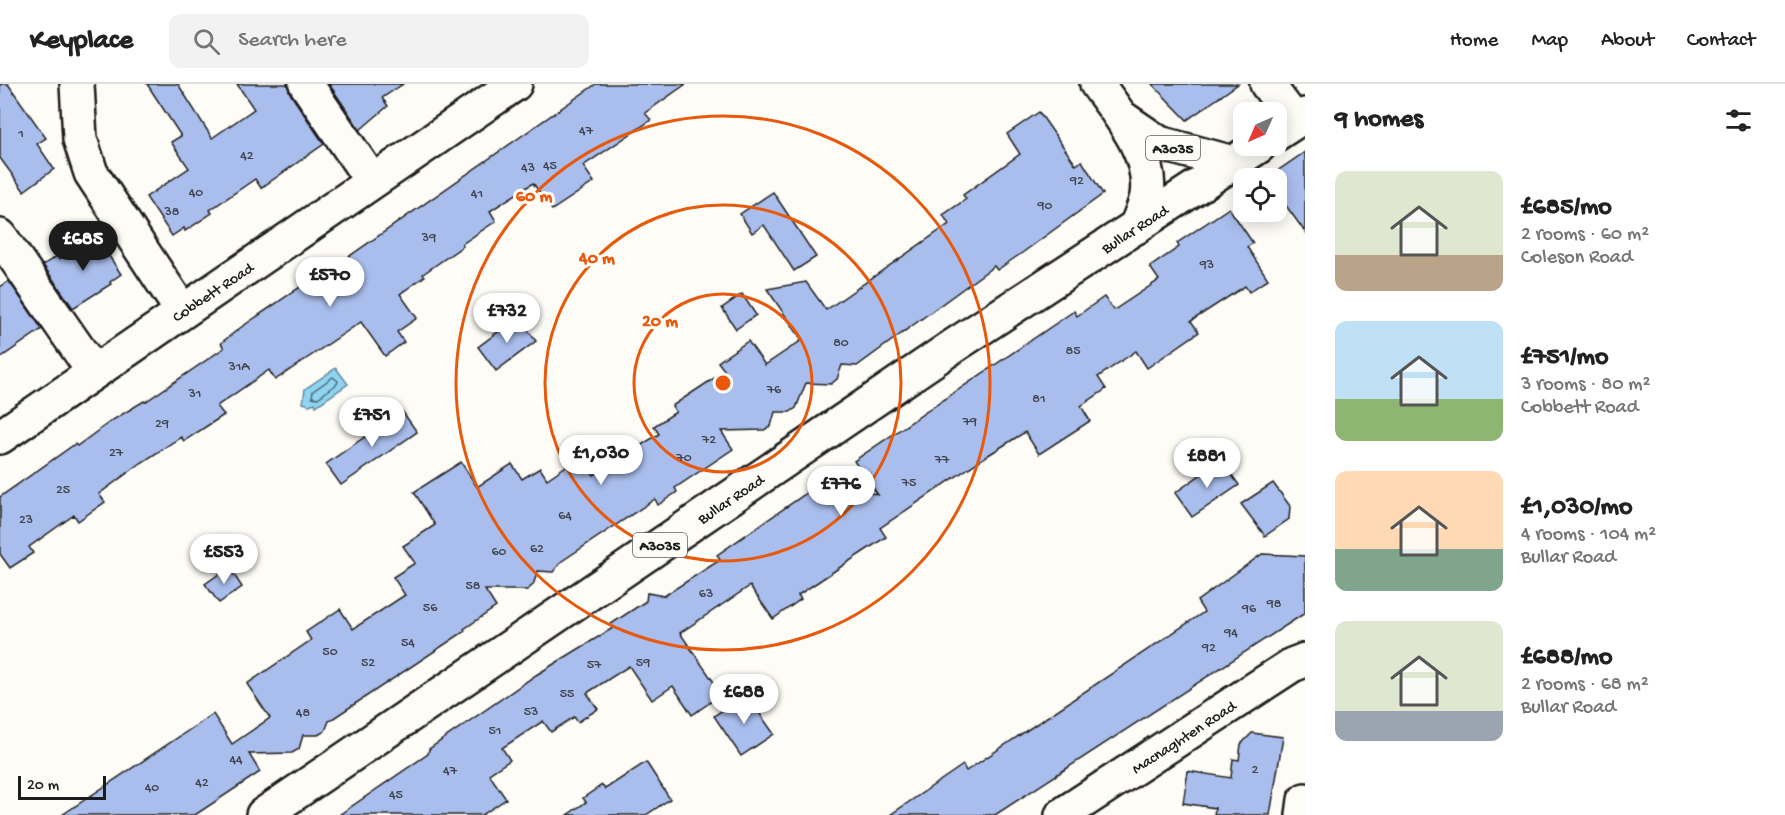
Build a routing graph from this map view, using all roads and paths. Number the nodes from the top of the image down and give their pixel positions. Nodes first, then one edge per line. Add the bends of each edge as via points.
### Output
1 (77, 84) edge
2 (306, 84) edge
3 (515, 84) edge
4 (1097, 84) edge
5 (1267, 84) edge
6 (1121, 116) junction
7 (1292, 123) edge
8 (1245, 156) edge
9 (1233, 164) junction
10 (372, 181) junction
11 (1136, 227) junction
12 (0, 236) edge
13 (182, 311) junction
14 (94, 372) junction
15 (0, 437) edge
16 (1305, 660) edge
17 (1305, 800) edge
18 (263, 815) edge
19 (1062, 815) edge
20 (1303, 815) edge

1 - 13 main road via 80,139 91,173
2 - 10 main road
3 - 10 main road, Cobbett Road
4 - 6 main road, A3035
5 - 7 main road
6 - 9 main road, A3035 via 1159,143
6 - 11 main road, A3035 via 1147,171 1146,200
8 - 9 main road, Bullar Road / A3035
9 - 11 main road, Bullar Road / A3035
10 - 13 main road, Cobbett Road
11 - 18 main road, Bullar Road / A3035 via 955,345
12 - 14 main road
13 - 14 main road, Cobbett Road
14 - 15 main road, Cobbett Road
16 - 19 main road, Macnaghten Road
17 - 20 main road

